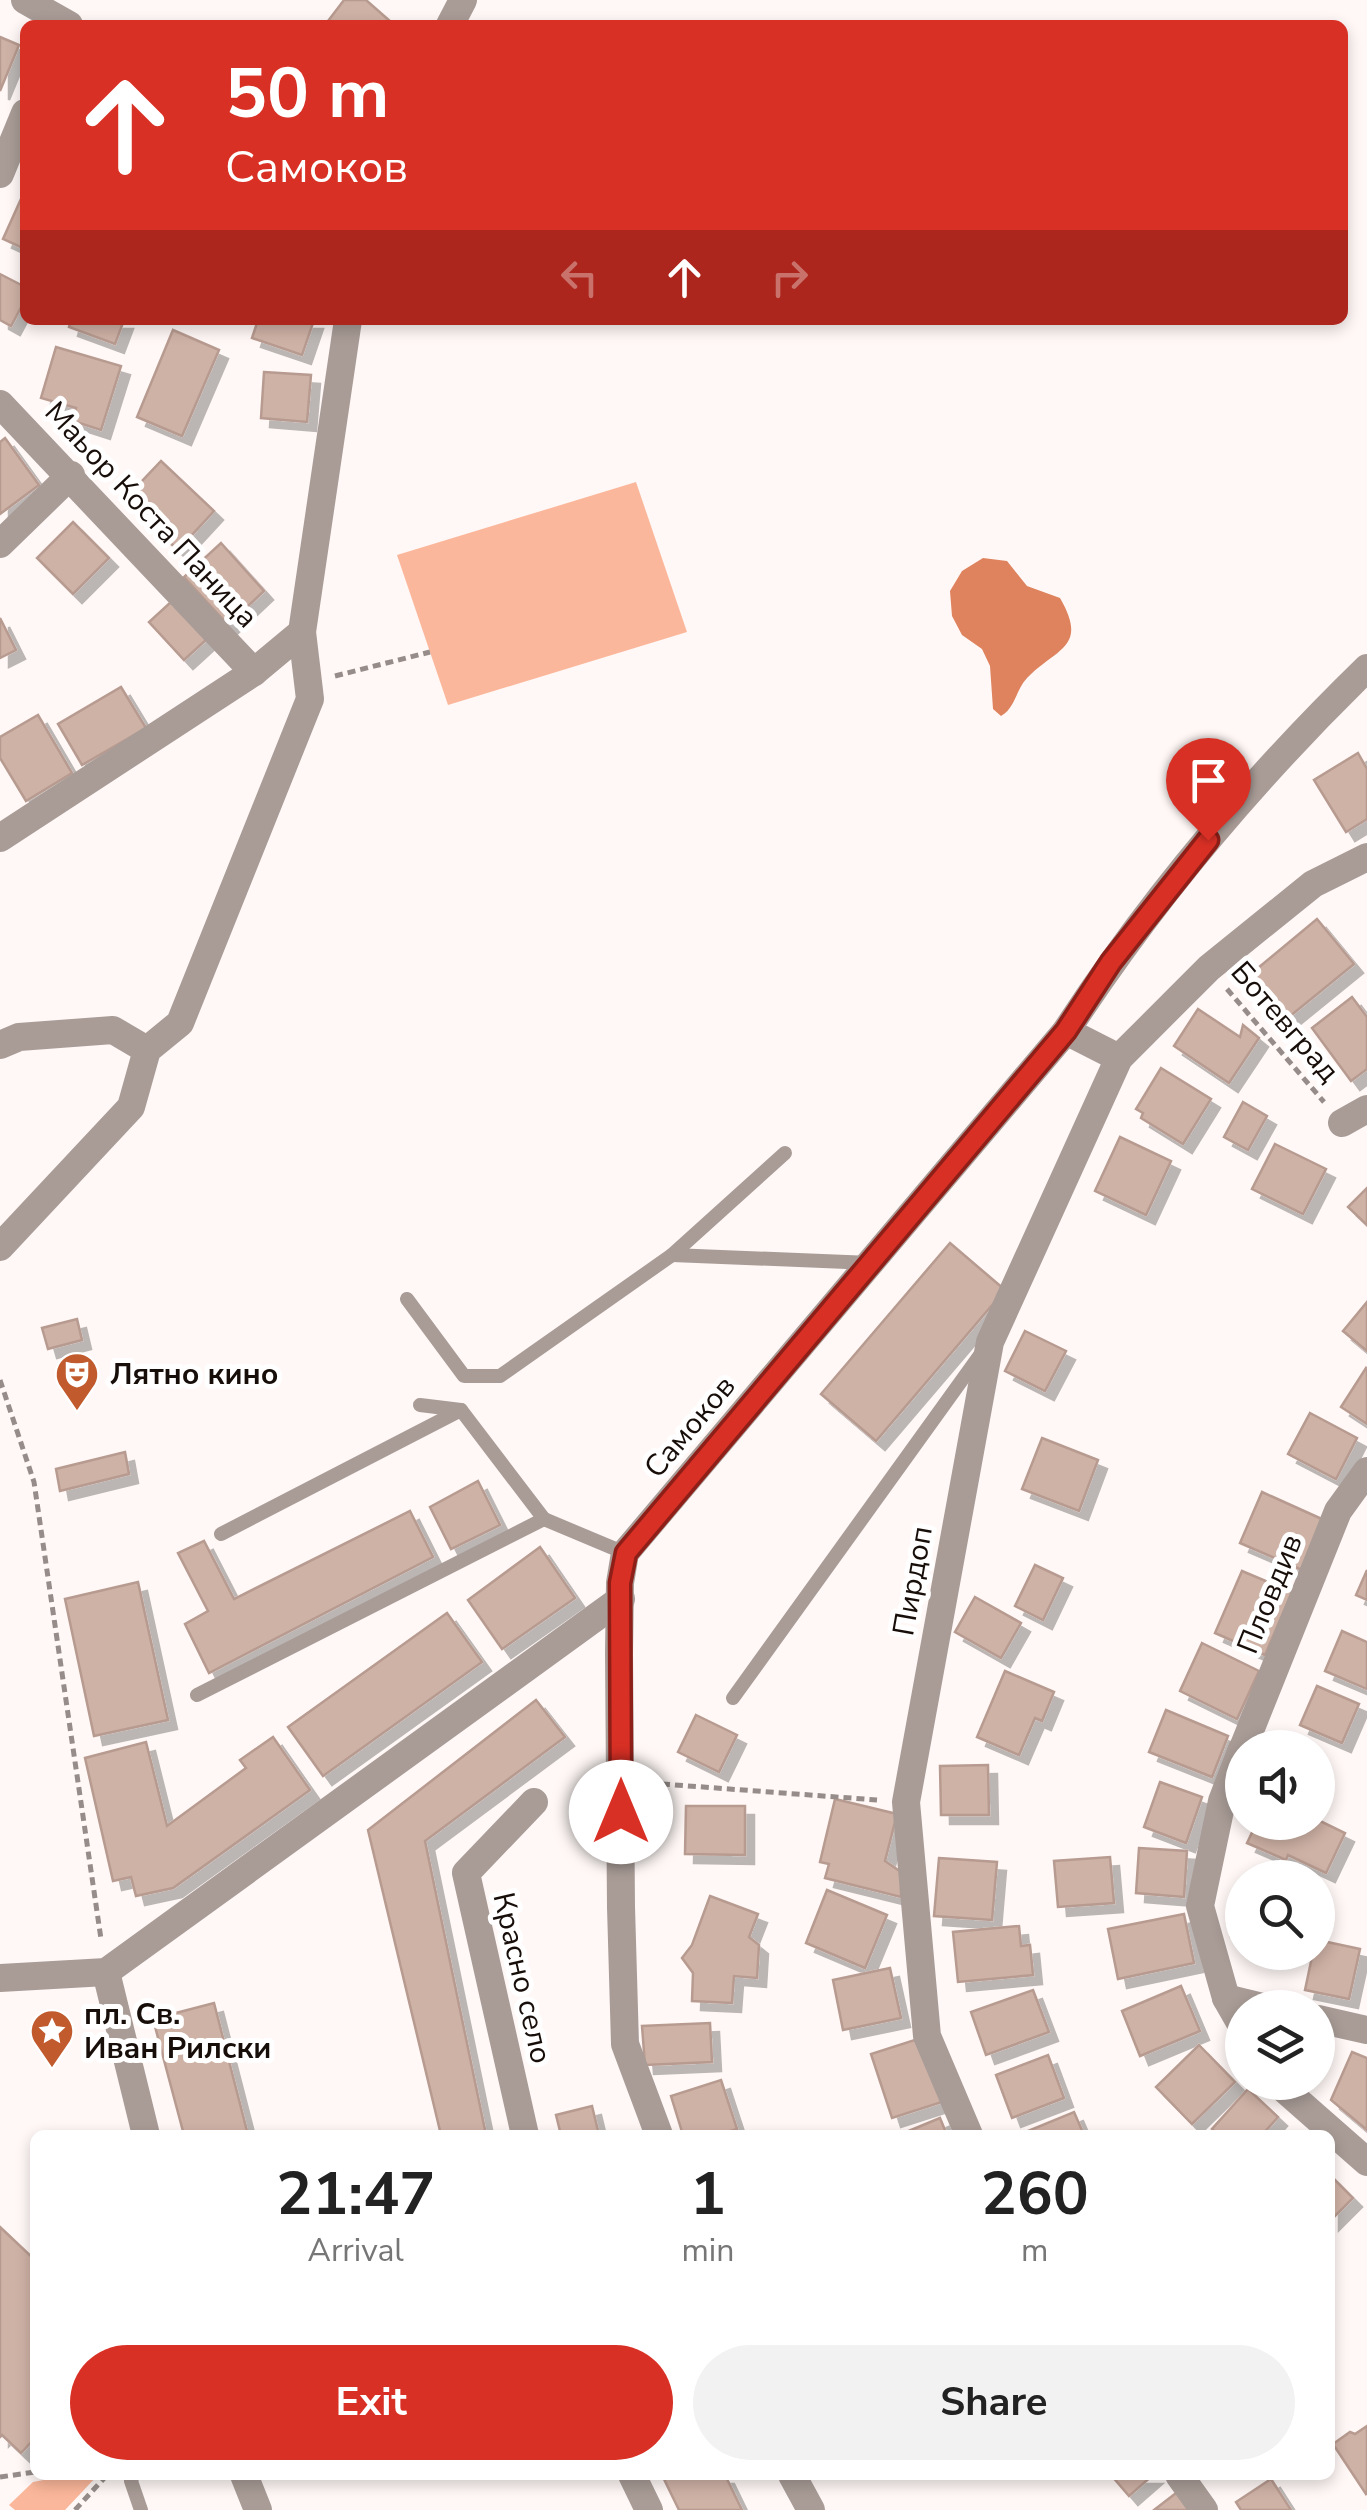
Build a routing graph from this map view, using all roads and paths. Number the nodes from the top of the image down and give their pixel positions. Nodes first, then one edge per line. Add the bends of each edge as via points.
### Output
1 (25, 0) edge
2 (58, 20) edge
3 (20, 126) edge
4 (0, 174) edge
5 (347, 325) edge
6 (0, 404) edge
7 (70, 475) junction
8 (0, 544) edge
9 (302, 632) junction
10 (430, 652) dead end
11 (1367, 668) edge
12 (254, 672) junction
13 (308, 682) junction
14 (0, 838) edge
15 (1367, 857) edge
16 (1208, 968) junction
17 (1066, 1031) junction
18 (0, 1044) edge
19 (147, 1050) junction
20 (1119, 1058) junction
21 (1355, 1116) edge
22 (785, 1154) dead end
23 (0, 1247) edge
24 (672, 1255) junction
25 (870, 1263) junction
26 (407, 1299) dead end
27 (990, 1342) junction
28 (0, 1380) edge
29 (420, 1405) dead end
30 (461, 1410) junction
31 (1367, 1471) edge
32 (544, 1520) junction
33 (221, 1534) dead end
34 (626, 1553) junction
35 (621, 1599) junction
36 (198, 1695) dead end
37 (733, 1698) dead end
38 (1250, 1730) edge
39 (621, 1781) junction
40 (1225, 1793) edge
41 (534, 1802) dead end
42 (906, 1802) junction
43 (106, 1972) junction
44 (0, 1978) edge
45 (1225, 1994) edge
46 (1335, 2023) edge
47 (1367, 2030) edge
48 (1296, 2100) edge
49 (145, 2130) edge
50 (523, 2130) edge
51 (657, 2130) edge
52 (967, 2130) edge
53 (1331, 2130) edge
54 (1335, 2134) edge
55 (1367, 2162) edge
56 (30, 2473) edge
57 (0, 2477) edge
58 (102, 2480) edge
59 (130, 2480) edge
60 (246, 2480) edge
61 (634, 2480) edge
62 (795, 2480) edge
63 (1183, 2480) edge
64 (75, 2510) edge
65 (141, 2510) edge
66 (258, 2510) edge
67 (649, 2510) edge
68 (811, 2510) edge
69 (1204, 2510) edge

1 - 2 street
3 - 4 street
5 - 9 street
6 - 7 street, Маьор Коста Паница
7 - 8 street
7 - 12 street, Маьор Коста Паница
9 - 12 street
9 - 13 street
10 - 13 path
11 - 17 street, Самоков via 1208,840 1111,962
12 - 14 street
13 - 19 street via 310,699 180,1023
15 - 16 street via 1313,884
16 - 20 street
16 - 21 path, Ботевград
17 - 20 street
17 - 25 street, Самоков
18 - 19 street via 19,1036 112,1030
19 - 23 street via 130,1107
20 - 27 street, Пирдоп
22 - 24 lane
24 - 25 lane
24 - 26 lane via 500,1376 464,1376
25 - 34 street, Самоков
27 - 37 lane
27 - 42 street, Пирдоп
28 - 43 path via 34,1482
29 - 30 lane
30 - 32 lane
30 - 33 lane
31 - 38 street, Пловдив via 1338,1511
32 - 34 lane
32 - 36 lane
34 - 35 street
35 - 39 street
35 - 43 street
39 - 42 path
39 - 51 street via 625,2044
40 - 45 street, Пловдив via 1200,1906
41 - 50 street, Красно село via 466,1873
42 - 52 street, Пирдоп via 927,2036
43 - 44 street
43 - 49 street
46 - 47 street
48 - 53 street
54 - 55 street
56 - 57 path
58 - 64 path
59 - 65 lane
60 - 66 street
61 - 67 street
62 - 68 street
63 - 69 street

